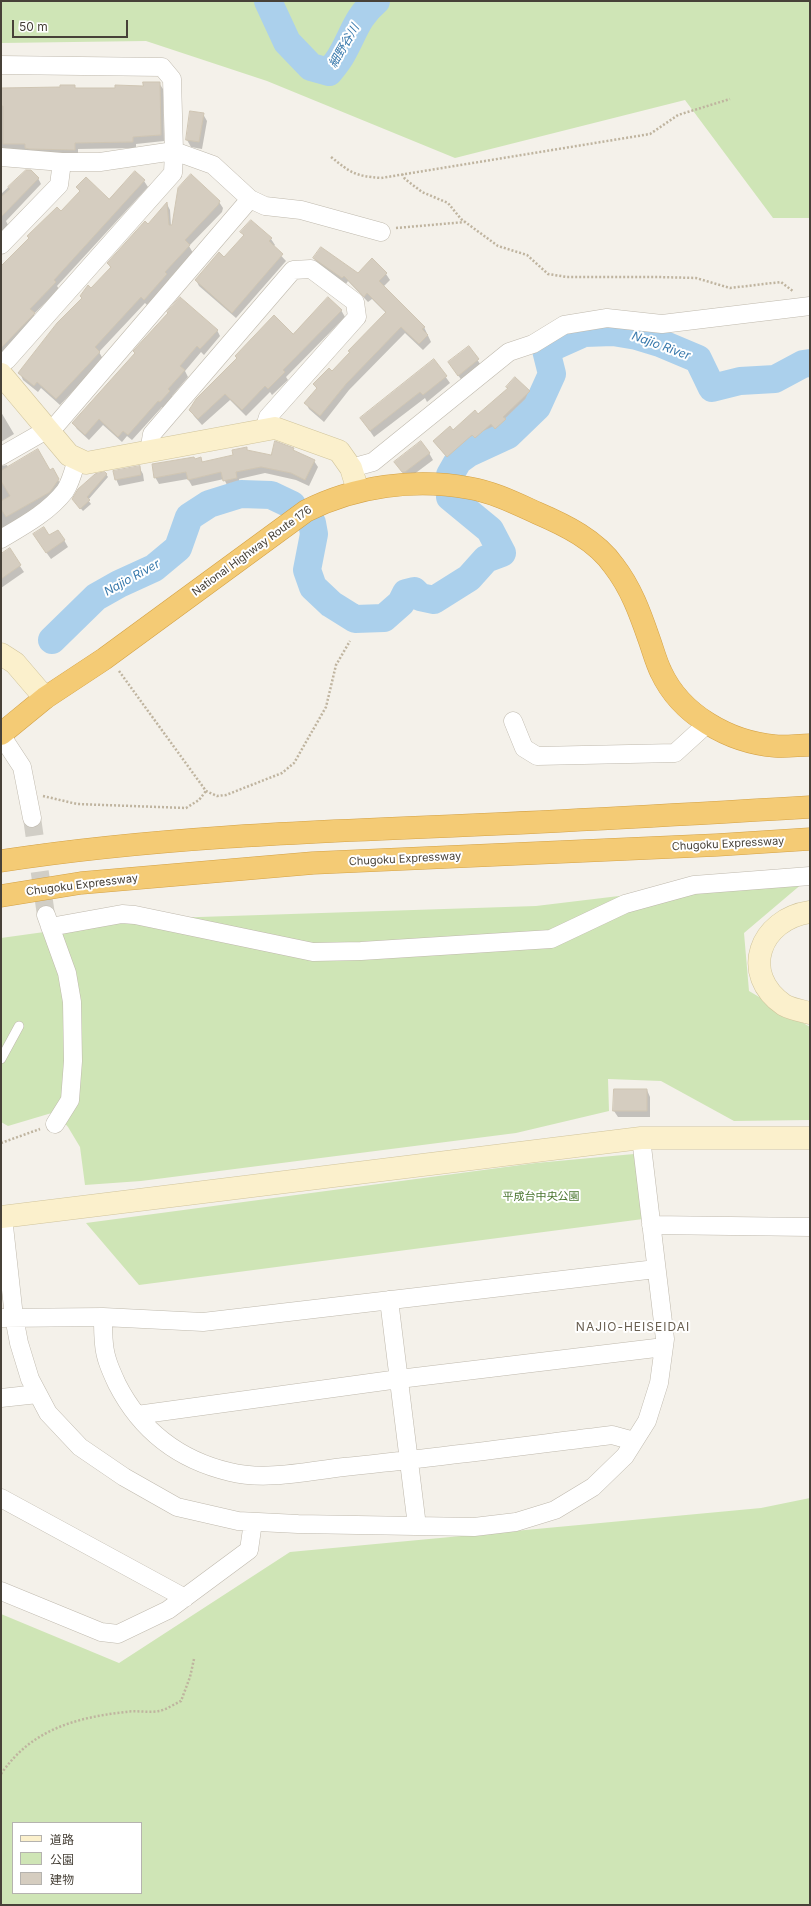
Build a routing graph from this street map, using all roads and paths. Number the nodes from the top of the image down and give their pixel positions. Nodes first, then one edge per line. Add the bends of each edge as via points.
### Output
1 (1, 65) edge
2 (730, 99) dead end
3 (174, 151) junction
4 (1, 157) edge
5 (331, 157) dead end
6 (62, 162) junction
7 (402, 174) junction
8 (250, 199) junction
9 (466, 222) junction
10 (381, 232) joint
11 (1, 245) edge
12 (804, 301) edge
13 (1, 364) edge
14 (1, 374) edge
15 (47, 429) junction
16 (264, 430) junction
17 (149, 452) junction
18 (1, 456) edge
19 (77, 459) junction
20 (352, 468) junction
21 (358, 491) junction
22 (1, 539) edge
23 (350, 641) dead end
24 (1, 654) edge
25 (108, 656) junction
26 (45, 698) junction
27 (513, 722) dead end
28 (708, 723) junction
29 (1, 735) edge
30 (810, 745) edge
31 (206, 791) junction
32 (27, 793) junction
33 (810, 807) edge
34 (32, 818) tunnel mouth
35 (810, 839) edge
36 (1, 861) edge
37 (810, 876) edge
38 (1, 896) edge
39 (810, 912) edge
40 (810, 1013) edge
41 (19, 1026) dead end
42 (1, 1059) edge
43 (55, 1124) joint
44 (641, 1138) junction
45 (810, 1138) edge
46 (1, 1142) edge
47 (2, 1217) edge
48 (651, 1225) junction
49 (810, 1227) edge
50 (656, 1268) junction
51 (389, 1300) junction
52 (103, 1317) junction
53 (8, 1318) edge
54 (664, 1347) junction
55 (399, 1379) junction
56 (38, 1394) junction
57 (1, 1398) edge
58 (137, 1415) junction
59 (634, 1441) junction
60 (409, 1461) junction
61 (1, 1498) edge
62 (253, 1522) junction
63 (417, 1526) junction
64 (1, 1591) edge
65 (184, 1598) junction
66 (194, 1659) dead end
67 (1, 1774) edge

1 - 3 street via 162,67 172,78
2 - 7 path via 678,115 650,134
3 - 6 street via 100,162
3 - 8 street via 213,165
3 - 13 street via 173,172
4 - 6 street
5 - 7 path via 346,169 361,176 382,178
6 - 11 street via 59,185
7 - 9 path via 422,192 448,203
8 - 10 street via 265,206 301,210
8 - 15 street via 57,424
9 - 10 path via 385,228
9 - 12 path via 498,246 527,255 548,274 567,277 696,278 730,288 781,282
12 - 20 street via 662,324 607,318 564,325 533,344 509,352 373,462
14 - 15 street
15 - 18 street
15 - 19 street via 69,455
16 - 17 street
16 - 17 street via 268,417 357,317 355,302 311,269 293,270 152,434
16 - 20 street via 275,428 339,451
17 - 19 street via 86,463
19 - 22 street via 66,490 55,502
20 - 21 street
21 - 25 highway, National Highway Route 176 via 324,501 306,510
21 - 28 highway, National Highway Route 176 via 422,484 470,488 556,521 586,538 614,564 631,591 660,672 671,690 700,719
23 - 31 path via 336,665 326,706 294,763 282,773 226,795 216,796
24 - 26 street via 15,663
25 - 26 highway, National Highway Route 176
25 - 31 path
26 - 29 highway, National Highway Route 176
27 - 28 street via 524,748 538,756 675,753
28 - 30 highway, National Highway Route 176 via 738,738 756,743 776,746
29 - 32 street via 22,767
31 - 32 path via 200,800 186,808 78,804
32 - 34 street
33 - 36 highway via 454,826 299,831 83,849
35 - 38 highway, Chugoku Expressway via 313,863 81,883
37 - 43 street via 694,886 625,904 551,939 369,950 314,952 135,915 48,921 67,973 72,1002 73,1061 70,1100
39 - 40 street via 797,914 778,926 765,938 759,954 761,974 769,992 785,1006
41 - 42 lane
43 - 46 path
44 - 45 street
44 - 47 street
44 - 48 street
47 - 53 street
48 - 49 street
48 - 50 street
50 - 51 street
50 - 54 street
51 - 52 street via 203,1322
51 - 55 street
52 - 53 street
52 - 58 street via 104,1345 110,1370 123,1396
53 - 56 street
54 - 55 street
54 - 59 street via 657,1390 647,1421
55 - 58 street
55 - 60 street
56 - 57 street
56 - 62 street via 48,1413 80,1447 124,1477 177,1507
58 - 60 street via 157,1437 180,1452 202,1464 232,1473 265,1476
59 - 60 street via 612,1435
59 - 63 street via 625,1456 593,1487 555,1510 516,1522 474,1527
60 - 63 street
61 - 65 street
62 - 63 street
62 - 65 street via 249,1550
64 - 65 street via 101,1632 118,1634 168,1610
66 - 67 path via 181,1701 160,1711 127,1711 89,1716 46,1732 12,1758

